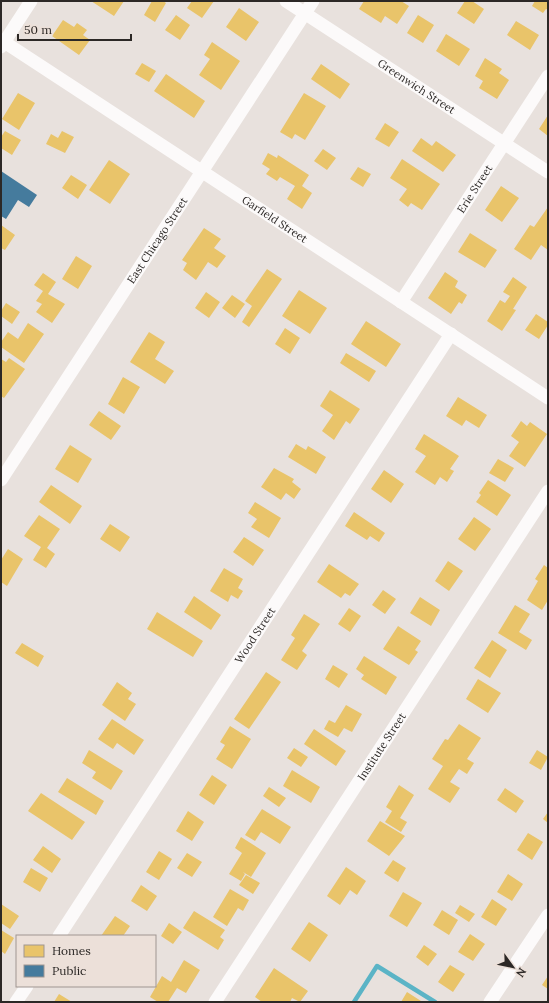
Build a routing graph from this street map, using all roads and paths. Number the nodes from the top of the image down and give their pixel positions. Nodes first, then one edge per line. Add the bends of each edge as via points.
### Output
1 (31, 1) edge
2 (286, 1) edge
3 (313, 1) edge
4 (305, 13) junction
5 (2, 43) edge
6 (548, 76) edge
7 (504, 143) junction
8 (202, 172) junction
9 (548, 172) edge
10 (401, 302) junction
11 (451, 334) junction
12 (548, 398) edge
13 (1, 480) edge
14 (548, 491) edge
15 (548, 915) edge
16 (60, 935) edge
17 (25, 987) edge
18 (16, 1002) edge
19 (214, 1002) edge
20 (490, 1002) edge

1 - 5 street
2 - 4 street, Greenwich Street
3 - 4 street, East Chicago Street
4 - 7 street, Greenwich Street
4 - 8 street, East Chicago Street
5 - 8 street, Garfield Street
6 - 7 street, Erie Street
7 - 9 street, Greenwich Street
7 - 10 street, Erie Street
8 - 10 street, Garfield Street
8 - 13 street, East Chicago Street
10 - 11 street, Garfield Street
11 - 12 street, Garfield Street
11 - 16 street, Wood Street
14 - 19 street, Institute Street
15 - 20 street
17 - 18 street

